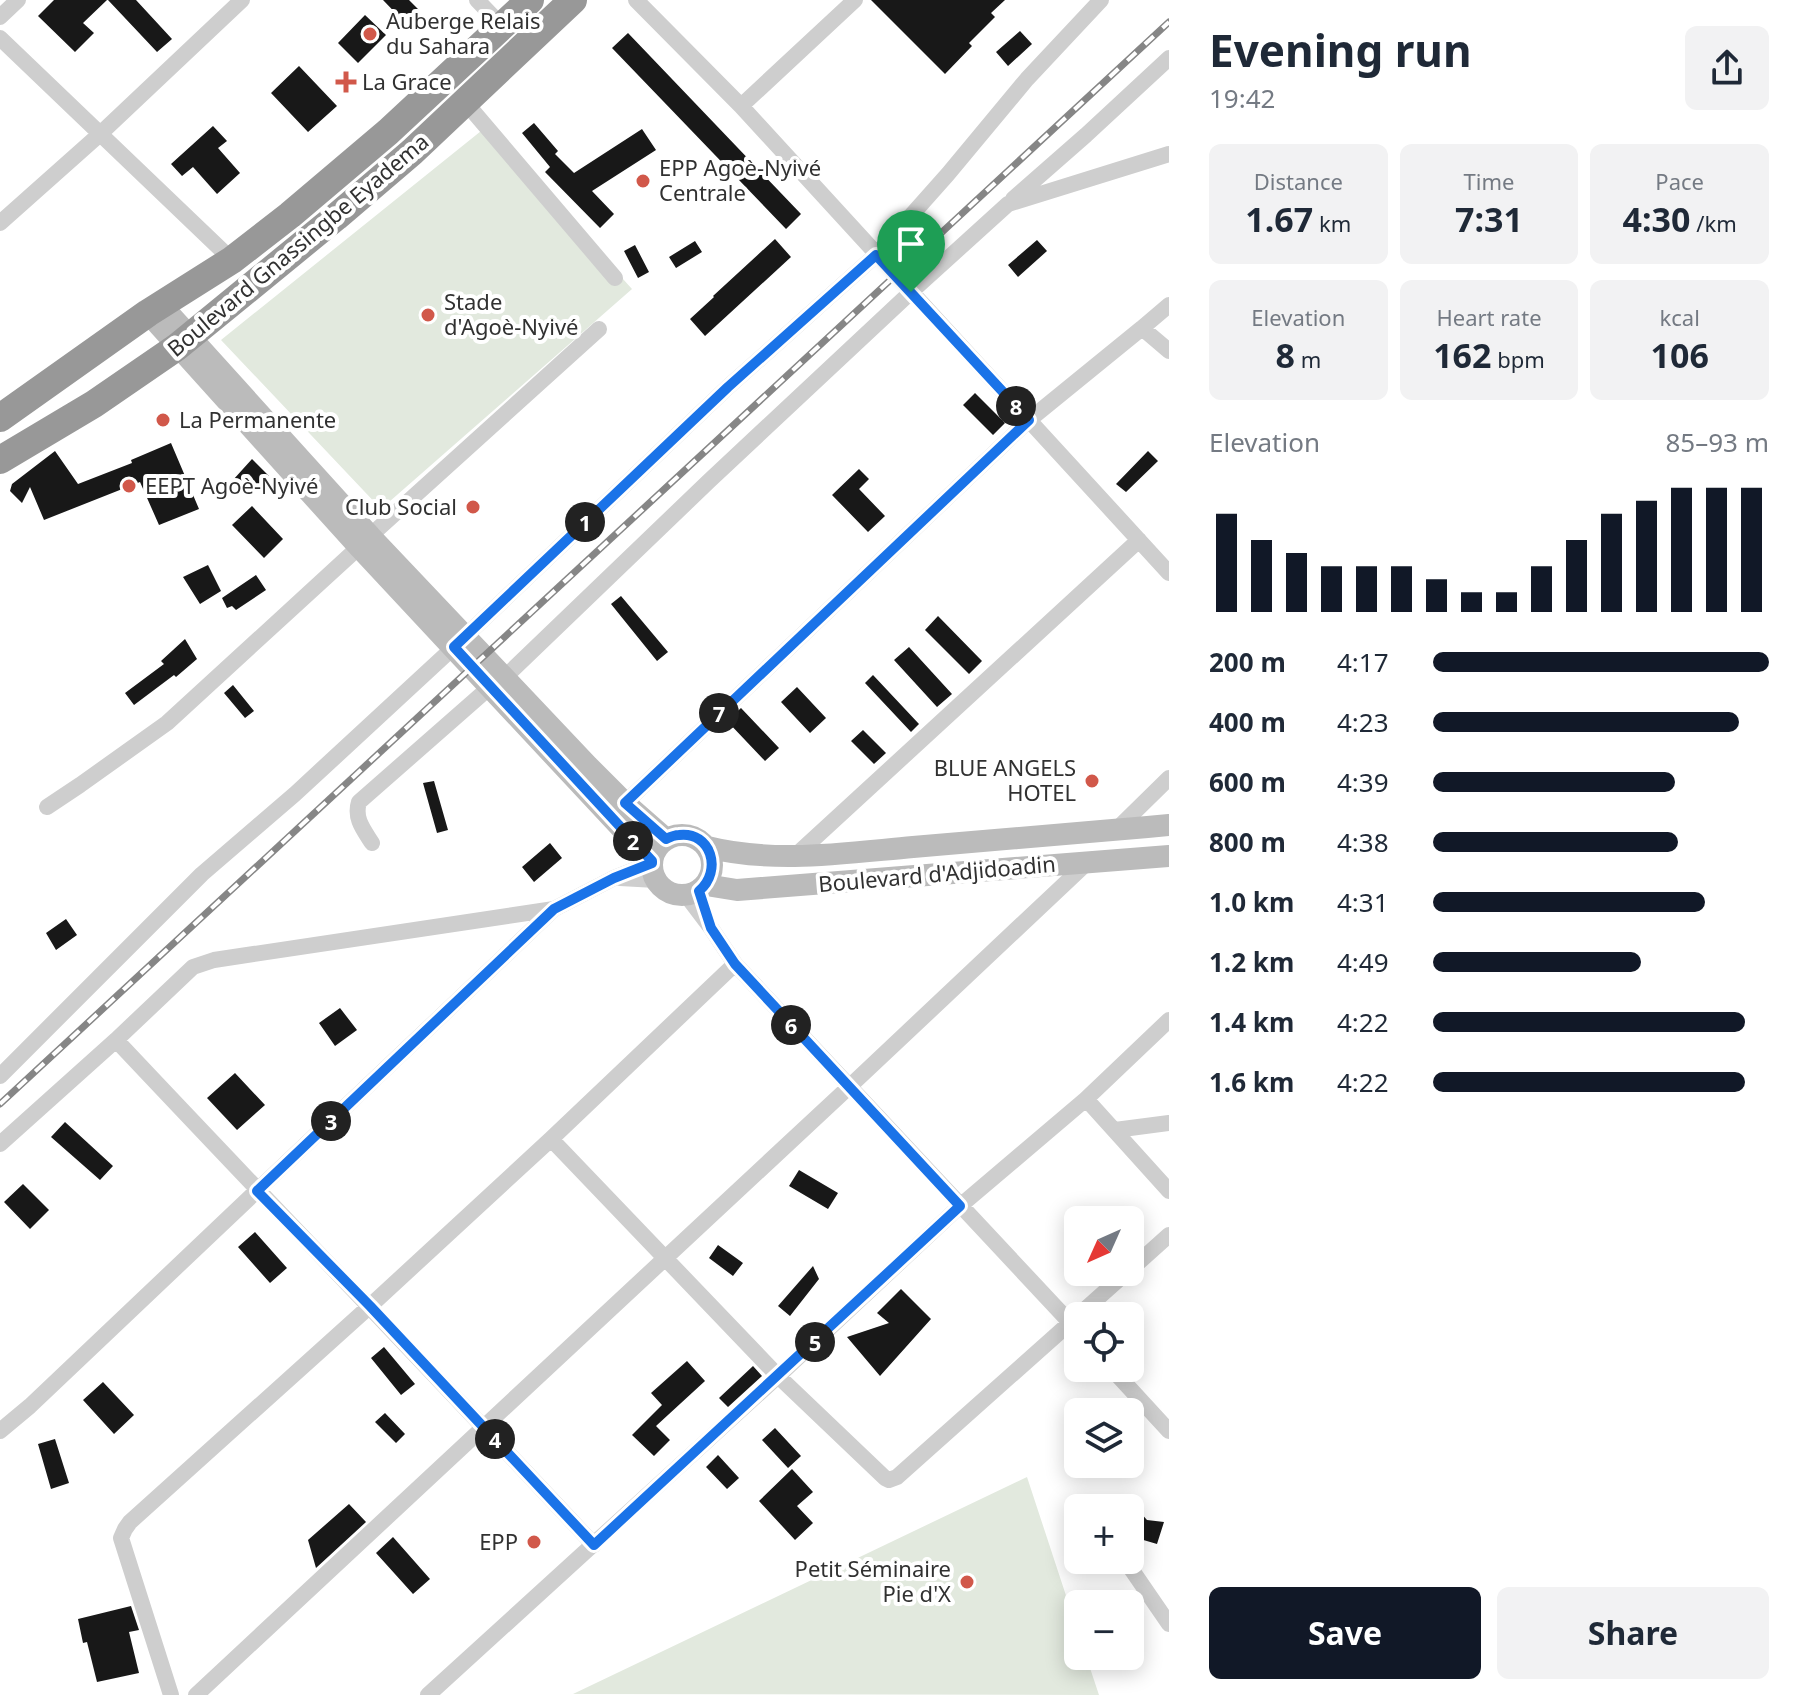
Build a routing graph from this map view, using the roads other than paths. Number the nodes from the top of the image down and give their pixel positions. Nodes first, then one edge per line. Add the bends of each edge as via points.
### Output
1 (18, 0) edge
2 (242, 0) edge
3 (477, 0) edge
4 (530, 0) edge
5 (573, 0) edge
6 (636, 0) edge
7 (855, 0) edge
8 (1101, 0) edge
9 (0, 17) edge
10 (502, 26) junction
11 (0, 38) edge
12 (1169, 58) edge
13 (466, 103) junction
14 (741, 106) junction
15 (100, 134) junction
16 (1169, 154) edge
17 (1008, 204) junction
18 (0, 223) edge
19 (876, 255) junction
20 (232, 260) junction
21 (615, 278) dead end
22 (911, 292) junction
23 (1169, 305) edge
24 (154, 309) junction
25 (1142, 328) junction
26 (599, 329) dead end
27 (183, 342) junction
28 (1169, 351) edge
29 (0, 418) edge
30 (1029, 420) junction
31 (0, 460) edge
32 (1139, 540) junction
33 (364, 542) junction
34 (1169, 573) edge
35 (459, 642) junction
36 (497, 682) junction
37 (1169, 778) edge
38 (625, 803) junction
39 (47, 807) dead end
40 (1169, 825) edge
41 (1115, 831) junction
42 (666, 839) junction
43 (372, 843) dead end
44 (707, 847) junction
45 (794, 857) junction
46 (1167, 859) edge
47 (1089, 861) junction
48 (653, 868) junction
49 (697, 890) junction
50 (554, 909) junction
51 (735, 964) junction
52 (1169, 1020) edge
53 (116, 1040) junction
54 (0, 1076) edge
55 (849, 1087) junction
56 (1086, 1099) junction
57 (1169, 1123) edge
58 (1115, 1130) junction
59 (551, 1139) junction
60 (0, 1144) edge
61 (257, 1191) junction
62 (1169, 1191) edge
63 (960, 1206) junction
64 (1169, 1235) edge
65 (665, 1258) junction
66 (1144, 1258) edge
67 (1114, 1286) edge
68 (1099, 1302) edge
69 (370, 1306) junction
70 (1064, 1316) edge
71 (1064, 1335) edge
72 (778, 1376) junction
73 (1124, 1382) edge
74 (484, 1427) junction
75 (0, 1431) edge
76 (1169, 1431) edge
77 (594, 1545) junction
78 (1135, 1574) edge
79 (1169, 1624) edge
80 (171, 1695) edge
81 (196, 1695) edge
82 (428, 1695) edge

1 - 9 street
2 - 15 street
3 - 10 street
4 - 10 highway, Boulevard Gnassingbe Eyadema
5 - 13 highway, Boulevard Gnassingbe Eyadema
6 - 14 street
7 - 14 street
8 - 19 street
10 - 20 highway, Boulevard Gnassingbe Eyadema via 388,132
11 - 15 street
12 - 17 street
13 - 21 street
13 - 27 highway, Boulevard Gnassingbe Eyadema
14 - 19 street
15 - 18 street
15 - 20 street
16 - 17 street
17 - 22 street
19 - 22 street
19 - 35 street
20 - 24 highway, Boulevard Gnassingbe Eyadema
22 - 30 street
22 - 36 street
23 - 25 street
24 - 27 main road
24 - 29 highway, Boulevard Gnassingbe Eyadema
25 - 28 street
25 - 30 street
26 - 33 street
27 - 31 highway, Boulevard Gnassingbe Eyadema
27 - 33 main road
30 - 32 street
30 - 38 street
32 - 34 street
32 - 45 street
33 - 35 main road
33 - 39 street via 167,723
35 - 36 main road
35 - 54 street via 202,874
36 - 38 main road
36 - 43 street via 359,802 359,824
36 - 48 main road
37 - 41 street
38 - 42 main road
40 - 41 main road, Boulevard d'Adjidoadin
41 - 45 main road, Boulevard d'Adjidoadin
42 - 44 main road via 681,834
42 - 48 main road via 657,848
44 - 45 main road, Boulevard d'Adjidoadin
44 - 49 main road via 713,862 710,878
46 - 47 main road, Boulevard d'Adjidoadin
47 - 49 main road, Boulevard d'Adjidoadin
47 - 55 street
48 - 49 main road via 664,889 674,894
48 - 50 street via 614,878
49 - 51 street via 711,928
50 - 53 street via 203,963
50 - 61 street
51 - 55 street
51 - 59 street
52 - 56 street
53 - 60 street
53 - 61 street
55 - 63 street
55 - 65 street
56 - 58 street
56 - 63 street
57 - 58 street
58 - 62 street
59 - 65 street
59 - 69 street
61 - 69 street
61 - 75 street
63 - 70 street
63 - 72 street
64 - 66 street
65 - 72 street
65 - 74 street
67 - 68 street
69 - 74 street
69 - 80 street via 125,1529 121,1538
71 - 72 street via 894,1479 885,1478
72 - 77 street
73 - 76 street
74 - 77 street
74 - 81 street
77 - 82 street
78 - 79 street

